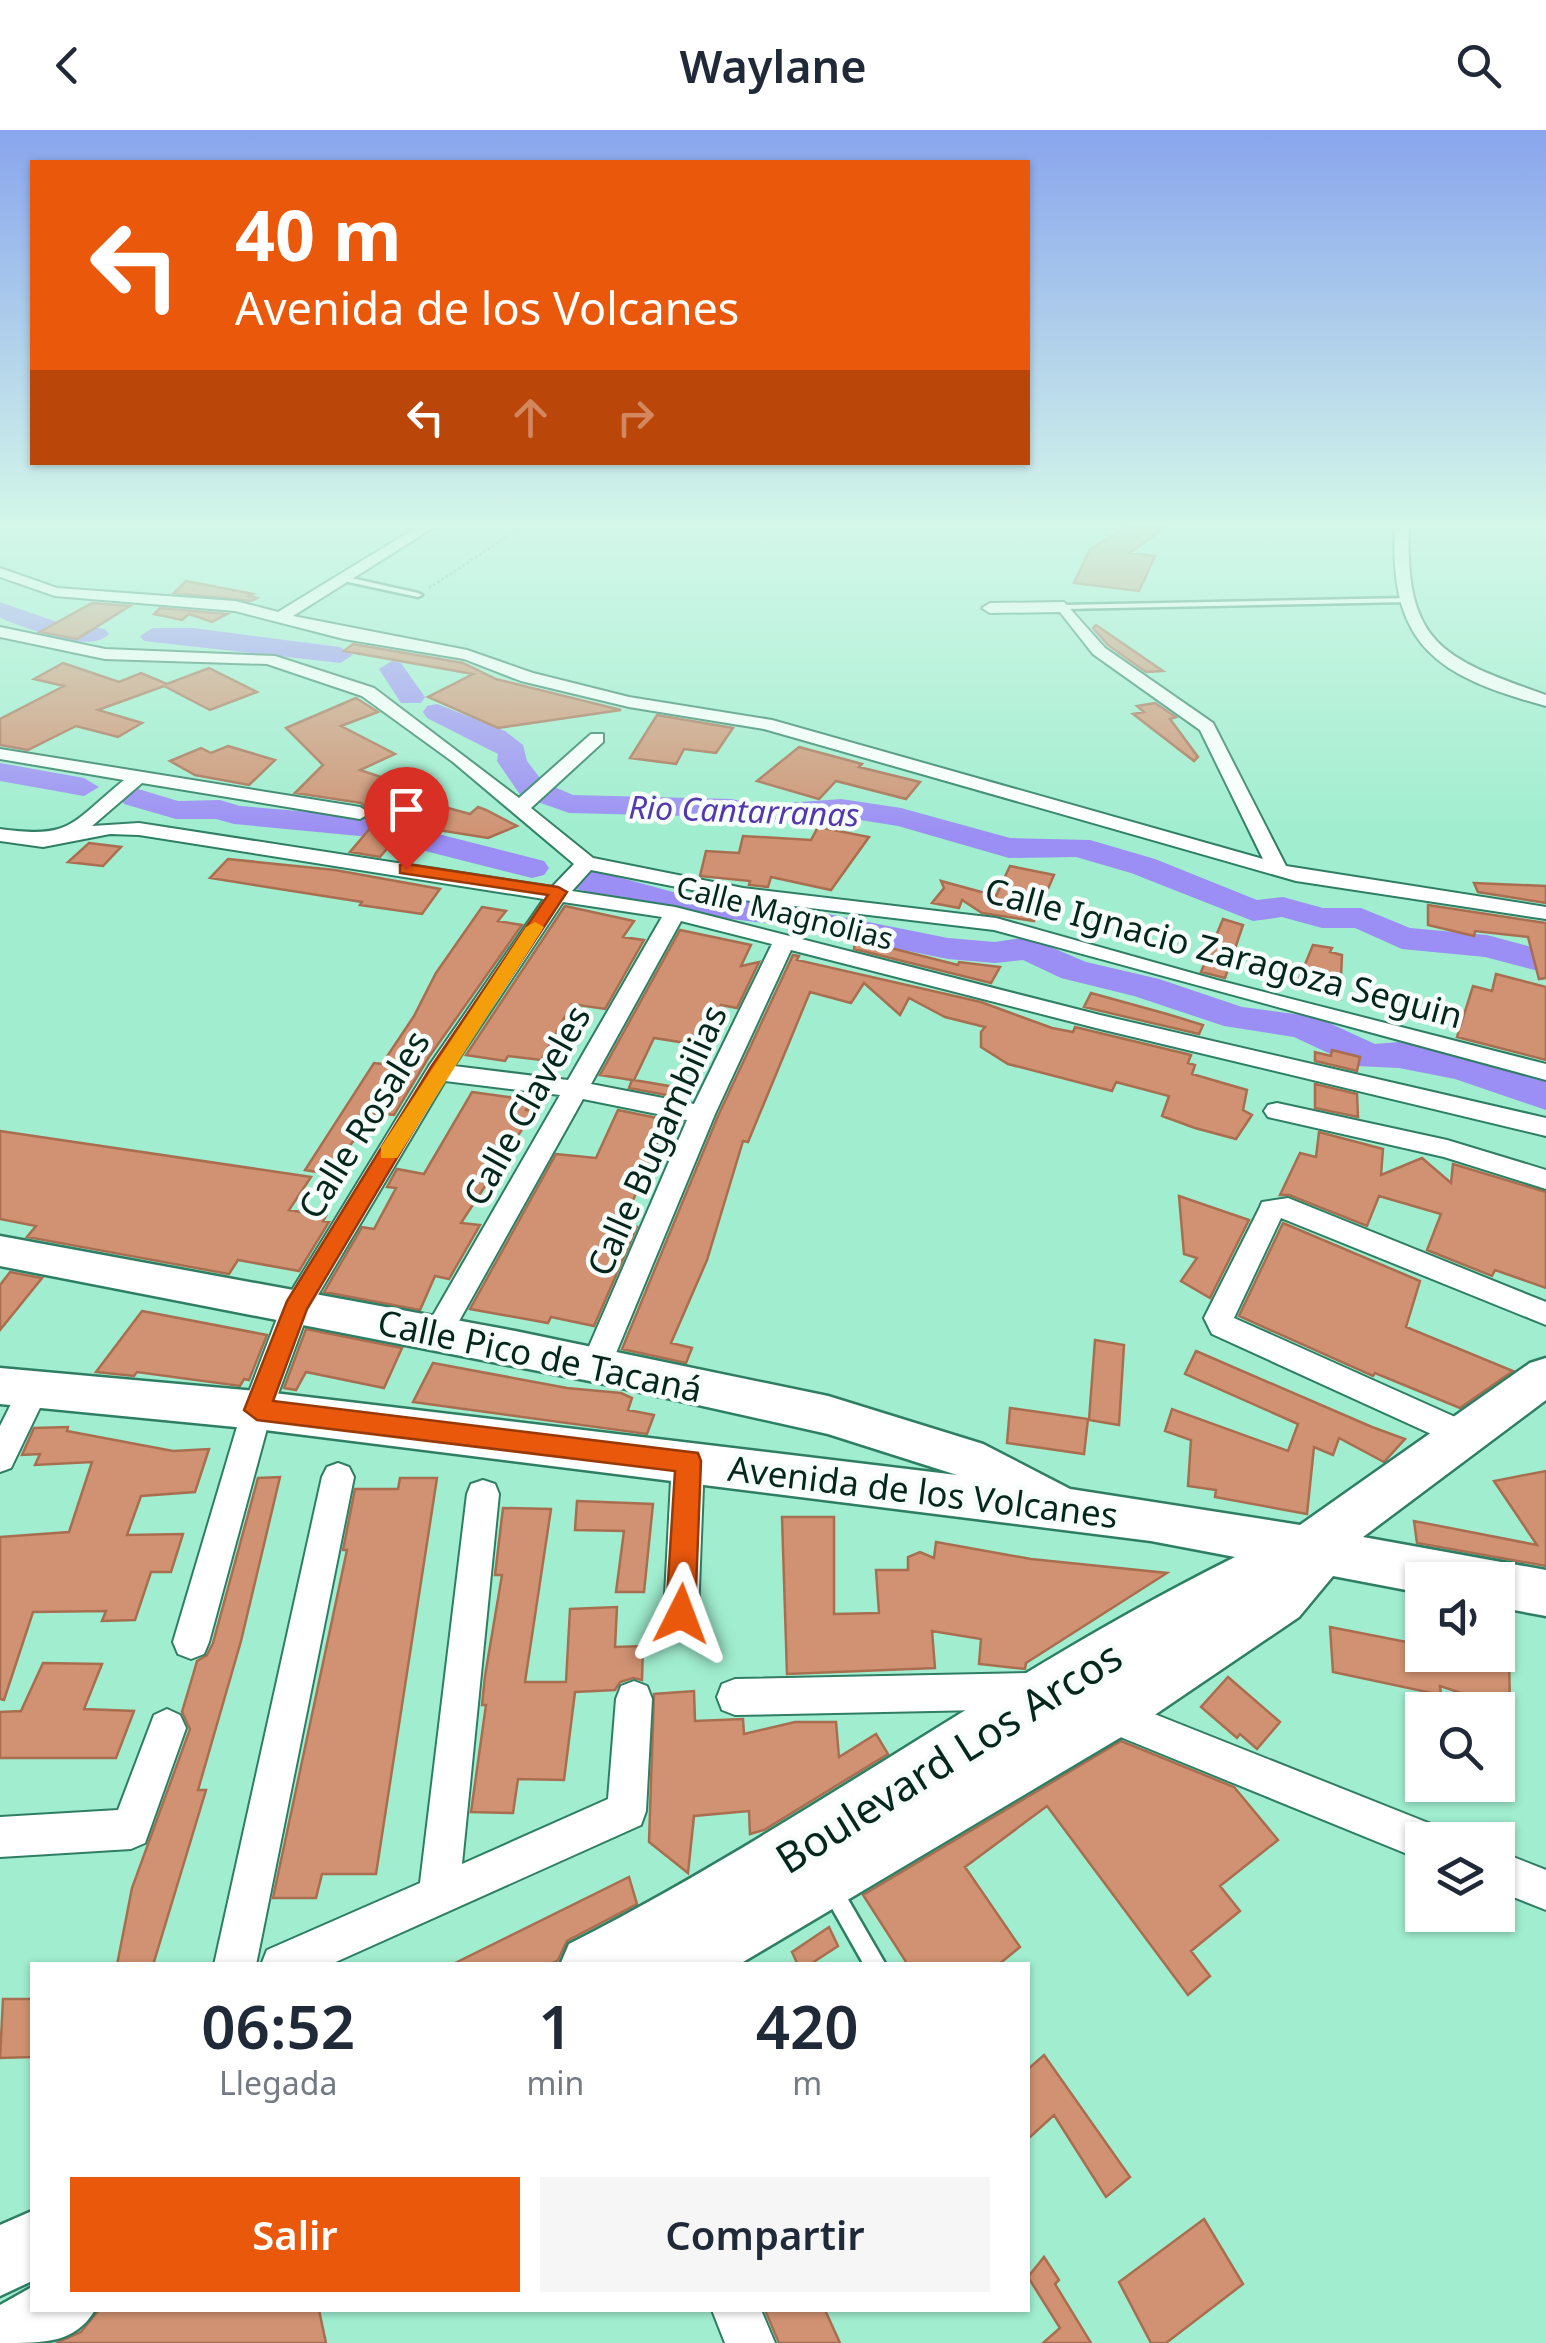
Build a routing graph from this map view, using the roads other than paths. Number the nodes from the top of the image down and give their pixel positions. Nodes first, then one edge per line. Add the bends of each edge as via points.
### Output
1 (337, 629) edge
2 (1082, 629) edge
3 (1422, 629) edge
4 (0, 632) edge
5 (28, 637) junction
6 (0, 641) edge
7 (1546, 701) edge
8 (596, 738) dead end
9 (0, 754) edge
10 (136, 778) junction
11 (518, 809) junction
12 (360, 813) dead end
13 (0, 834) edge
14 (64, 840) junction
15 (586, 864) junction
16 (1278, 870) junction
17 (558, 892) junction
18 (1546, 913) edge
19 (675, 914) junction
20 (783, 944) junction
21 (438, 1072) junction
22 (1546, 1072) edge
23 (574, 1089) junction
24 (1449, 1106) junction
25 (1277, 1112) dead end
26 (702, 1114) junction
27 (1546, 1127) edge
28 (1446, 1150) junction
29 (1546, 1180) edge
30 (0, 1252) edge
31 (295, 1308) junction
32 (1546, 1314) edge
33 (439, 1332) junction
34 (596, 1365) junction
35 (1546, 1376) edge
36 (16, 1388) edge
37 (257, 1410) junction
38 (1462, 1434) junction
39 (0, 1458) edge
40 (688, 1461) junction
41 (338, 1477) dead end
42 (483, 1494) dead end
43 (1064, 1510) junction
44 (1318, 1546) junction
45 (1405, 1565) edge
46 (1515, 1587) edge
47 (1546, 1593) edge
48 (681, 1614) dead end
49 (191, 1642) dead end
50 (1049, 1691) junction
51 (735, 1698) dead end
52 (634, 1699) dead end
53 (1109, 1714) junction
54 (167, 1728) dead end
55 (1405, 1833) edge
56 (0, 1837) edge
57 (1515, 1878) edge
58 (826, 1880) junction
59 (1546, 1890) edge
60 (440, 1893) junction
61 (236, 1962) edge
62 (289, 1962) edge
63 (596, 1962) edge
64 (686, 1962) edge
65 (874, 1962) edge
66 (30, 2246) edge
67 (0, 2261) edge
68 (57, 2312) edge
69 (737, 2312) edge
70 (4, 2343) edge
71 (750, 2343) edge

1 - 16 street via 467,655 624,708 766,724
2 - 16 street via 1100,651 1208,727
3 - 7 street via 1432,649
4 - 5 street
5 - 6 street
5 - 11 street via 105,654 269,659 321,674 368,692
8 - 11 street
9 - 10 street
10 - 12 street
10 - 14 street
11 - 15 street
13 - 14 street, Calle Magnolias
14 - 17 street, Calle Magnolias via 110,828 139,829
15 - 17 street, Calle Rosales
15 - 22 street, Calle Ignacio Zaragoza Seguin via 742,894 996,924
16 - 18 street
17 - 19 street, Calle Magnolias
17 - 21 street, Calle Rosales
19 - 20 street, Calle Magnolias
19 - 23 street, Calle Claveles
20 - 24 street, Calle Magnolias
20 - 26 street, Calle Bugambilias
21 - 23 street
21 - 31 street, Calle Rosales
23 - 26 street
23 - 33 street, Calle Claveles
24 - 27 street, Calle Magnolias
24 - 28 street
25 - 28 street
26 - 34 street, Calle Bugambilias
28 - 29 street
30 - 31 street, Calle Pico de Tacaná
31 - 33 street, Calle Pico de Tacaná
31 - 37 street, Calle Rosales
32 - 38 street via 1272,1209 1219,1318 1222,1326
33 - 34 street, Calle Pico de Tacaná
34 - 43 street, Calle Pico de Tacaná via 870,1425 1010,1475
35 - 38 street
36 - 37 street, Avenida de los Volcanes
36 - 39 street
37 - 40 street, Avenida de los Volcanes
37 - 49 street, Calle Rosales
38 - 44 street
40 - 43 street, Avenida de los Volcanes
40 - 48 street
41 - 61 street
42 - 60 street
43 - 44 street, Avenida de los Volcanes
44 - 45 street, Avenida de los Volcanes
44 - 50 street, Boulevard Los Arcos via 1238,1580
44 - 53 street, Boulevard Los Arcos via 1281,1600
46 - 47 street
50 - 51 street
50 - 53 street
50 - 63 street, Boulevard Los Arcos via 702,1908
52 - 60 street via 627,1811
53 - 55 street
53 - 58 street, Boulevard Los Arcos
54 - 56 street via 131,1829
57 - 59 street
58 - 64 street, Boulevard Los Arcos
58 - 65 lane
60 - 62 street
66 - 67 street
68 - 70 street
69 - 71 street

